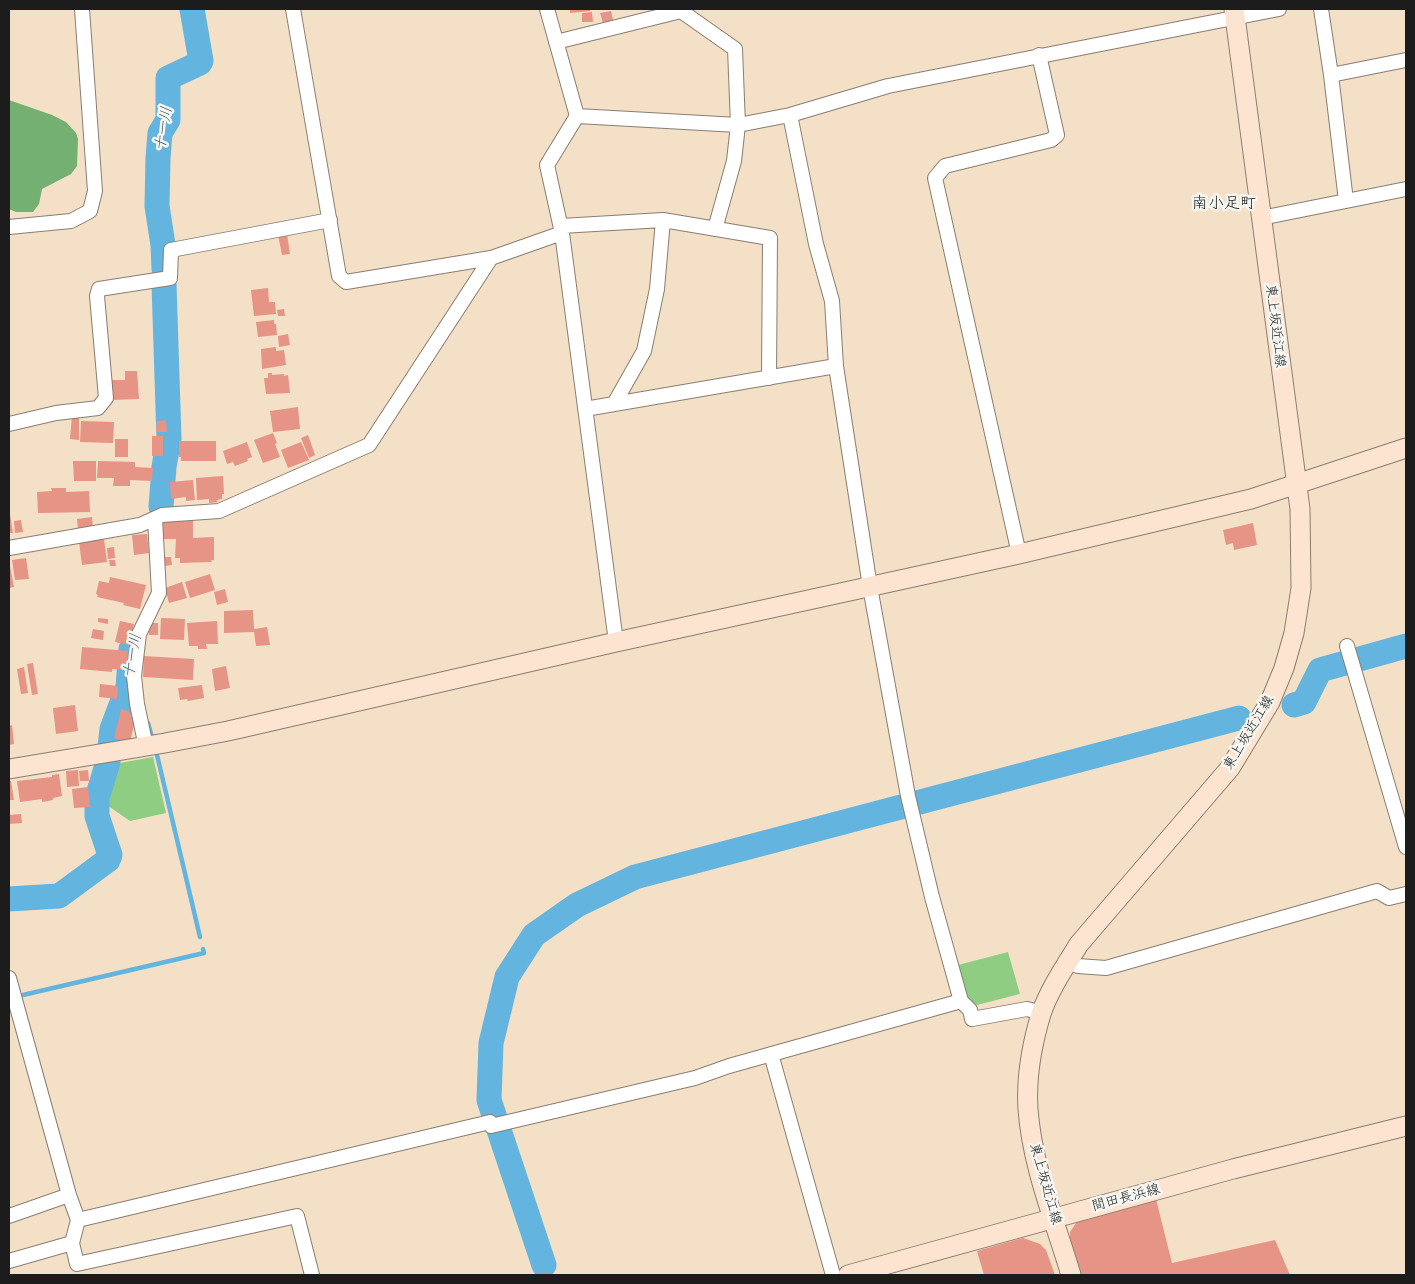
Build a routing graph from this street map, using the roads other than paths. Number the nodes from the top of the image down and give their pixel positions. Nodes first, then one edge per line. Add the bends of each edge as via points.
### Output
1 (82, 9) edge
2 (293, 9) edge
3 (547, 9) edge
4 (1279, 9) edge
5 (1321, 9) edge
6 (1234, 13) edge
7 (556, 42) junction
8 (1039, 55) junction
9 (1406, 60) edge
10 (1331, 75) junction
11 (790, 115) junction
12 (577, 116) junction
13 (738, 125) junction
14 (1406, 189) edge
15 (1346, 201) junction
16 (1261, 218) junction
17 (330, 220) junction
18 (663, 220) junction
19 (9, 227) edge
20 (715, 229) junction
21 (561, 230) junction
22 (491, 258) junction
23 (836, 366) junction
24 (769, 378) junction
25 (614, 404) junction
26 (585, 409) junction
27 (9, 424) edge
28 (1406, 448) edge
29 (1296, 485) junction
30 (155, 519) junction
31 (9, 548) edge
32 (1019, 554) junction
33 (870, 587) junction
34 (616, 642) junction
35 (1347, 648) dead end
36 (146, 747) junction
37 (9, 769) edge
38 (1406, 847) edge
39 (1406, 894) edge
40 (1068, 962) junction
41 (9, 978) edge
42 (961, 1001) junction
43 (1042, 1013) junction
44 (771, 1054) junction
45 (1406, 1126) edge
46 (70, 1195) junction
47 (9, 1216) edge
48 (1054, 1218) junction
49 (78, 1220) junction
50 (72, 1243) junction
51 (9, 1261) edge
52 (78, 1270) edge
53 (312, 1275) edge
54 (833, 1275) edge
55 (848, 1275) edge
56 (1071, 1275) edge

1 - 19 street via 95,191 90,211 71,221
2 - 17 street
3 - 7 street
4 - 6 street
5 - 10 street
6 - 8 street
6 - 16 main road, 東上坂近江線
7 - 12 street
7 - 13 street via 681,11 735,49
8 - 11 street via 888,86
8 - 32 street via 1056,135 1051,140 945,166 935,178
9 - 10 street
10 - 15 street
11 - 13 street
11 - 23 street via 816,244 832,301
12 - 13 street
12 - 21 street via 547,165
13 - 20 street via 734,161
14 - 15 street
15 - 16 street
16 - 29 main road, 東上坂近江線
17 - 22 street via 338,276 346,282
17 - 27 street via 171,250 170,278 99,289 106,398 98,408 56,413
18 - 20 street
18 - 21 street
18 - 25 street via 658,289 644,351
20 - 24 street via 770,238
21 - 22 street
21 - 26 street
22 - 30 street via 369,445 219,511 162,515
23 - 24 street
23 - 33 street
24 - 25 street
25 - 26 street
26 - 34 street
28 - 29 main road
29 - 32 main road via 1251,499
29 - 40 main road, 東上坂近江線 via 1300,509 1301,588 1294,633 1270,702 1230,768 1098,920
30 - 31 street via 140,525
30 - 36 street via 159,594 139,634 134,676
32 - 33 main road
33 - 34 main road
33 - 42 street via 908,796
34 - 36 main road
35 - 38 street
36 - 37 main road
39 - 40 street via 1388,898 1377,891 1106,968
40 - 43 main road, 東上坂近江線
41 - 46 street
42 - 43 street via 970,1010 972,1019 1027,1008
42 - 44 street
43 - 48 main road, 東上坂近江線 via 1029,1074 1028,1108 1038,1168
44 - 49 street via 695,1078
44 - 54 street
45 - 48 main road, 間田長浜線
46 - 47 street
46 - 49 street
48 - 55 main road, 間田長浜線
48 - 56 main road, 東上坂近江線
49 - 50 street
50 - 51 street
50 - 52 street
52 - 53 street via 297,1216

